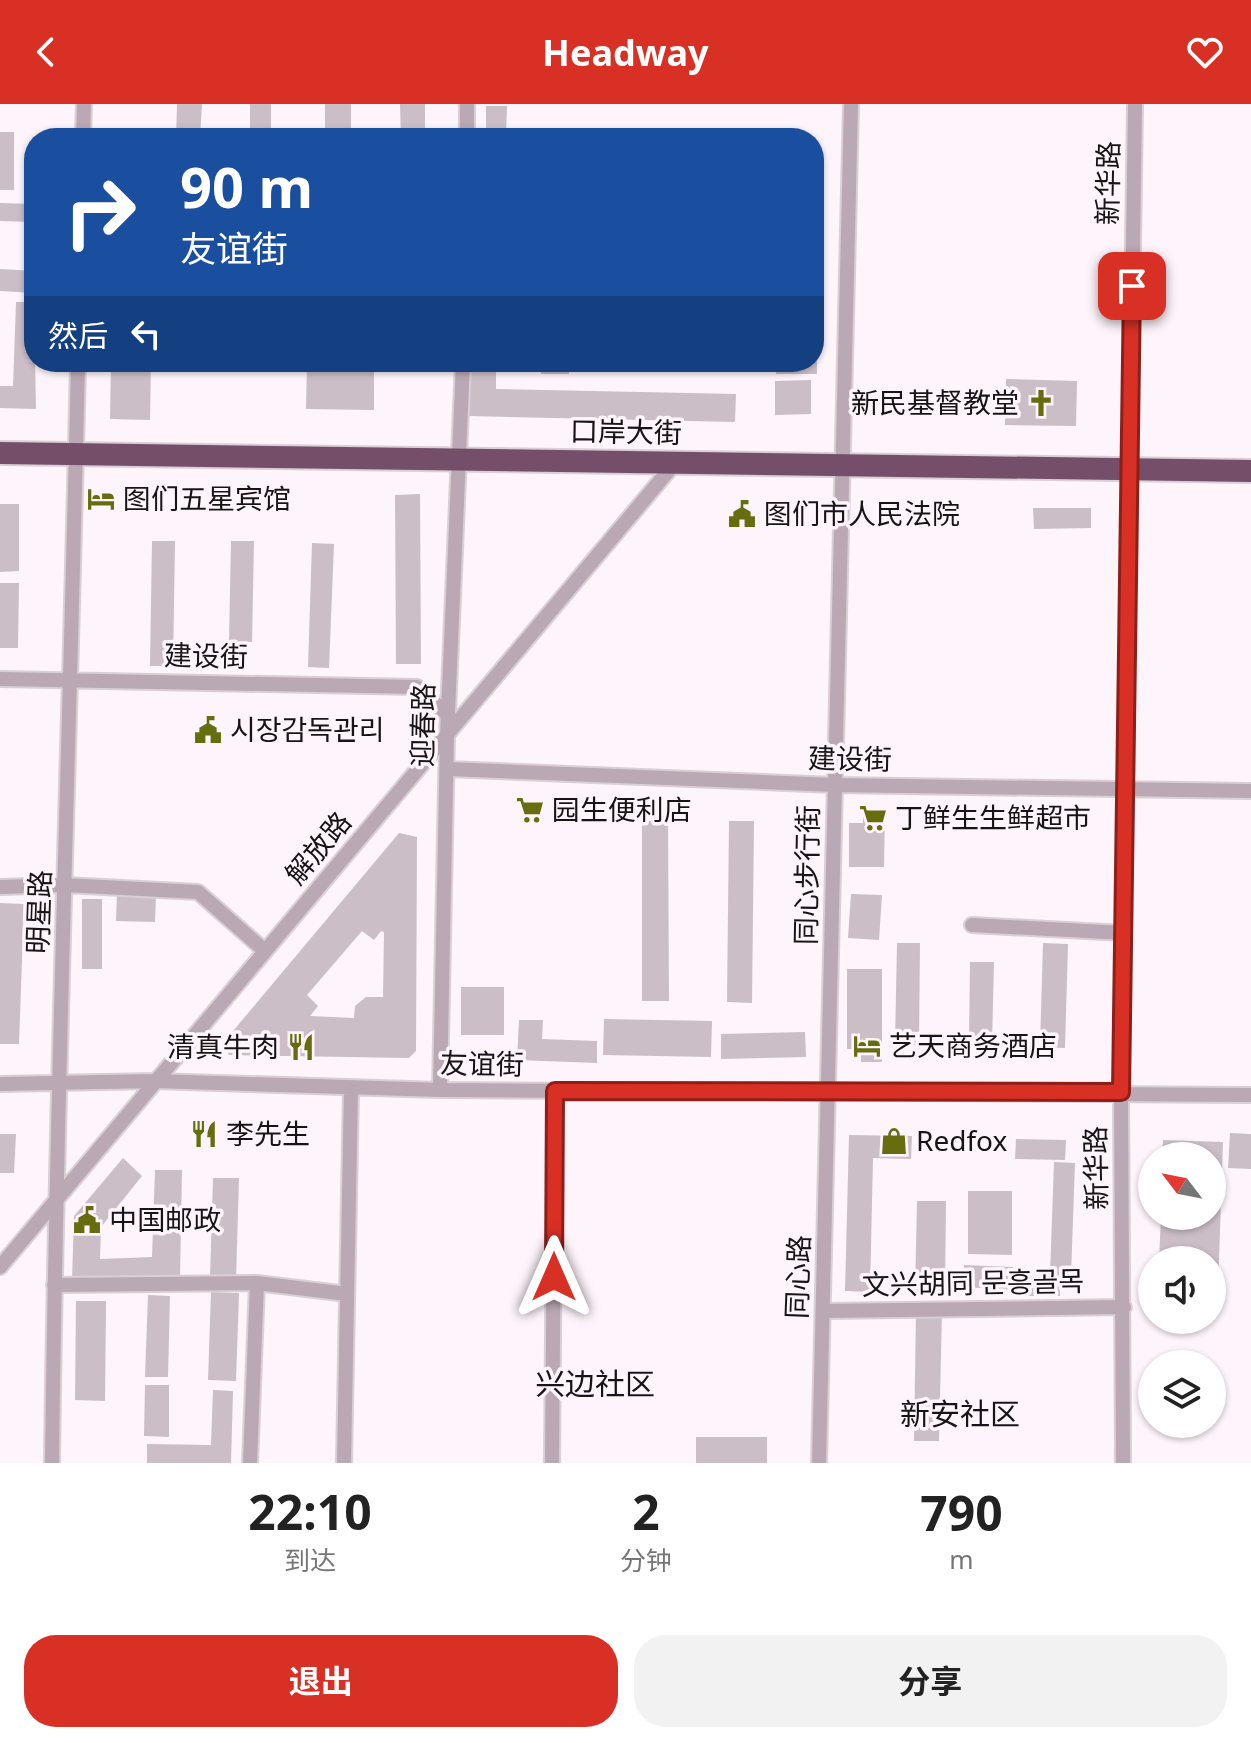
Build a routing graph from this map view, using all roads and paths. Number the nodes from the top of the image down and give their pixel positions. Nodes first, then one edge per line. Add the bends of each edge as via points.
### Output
1 (84, 104) edge
2 (467, 104) edge
3 (851, 104) edge
4 (1135, 104) edge
5 (83, 128) edge
6 (467, 128) edge
7 (78, 372) edge
8 (463, 372) edge
9 (0, 453) edge
10 (76, 454) junction
11 (462, 460) junction
12 (675, 463) junction
13 (841, 466) junction
14 (1129, 468) junction
15 (1251, 471) edge
16 (0, 679) edge
17 (73, 679) junction
18 (448, 715) junction
19 (447, 736) junction
20 (448, 769) junction
21 (834, 785) junction
22 (1127, 789) junction
23 (1251, 791) edge
24 (65, 885) junction
25 (0, 887) edge
26 (972, 925) dead end
27 (1124, 933) junction
28 (265, 951) junction
29 (59, 1081) junction
30 (155, 1081) junction
31 (0, 1084) edge
32 (351, 1088) junction
33 (440, 1090) junction
34 (555, 1091) junction
35 (1121, 1092) junction
36 (831, 1093) junction
37 (1251, 1095) edge
38 (54, 1203) junction
39 (0, 1267) edge
40 (257, 1283) junction
41 (54, 1285) junction
42 (347, 1294) junction
43 (1124, 1307) junction
44 (823, 1311) junction
45 (52, 1463) edge
46 (250, 1463) edge
47 (344, 1463) edge
48 (552, 1463) edge
49 (819, 1463) edge
50 (1123, 1463) edge

1 - 5 street
2 - 6 street
3 - 13 street
4 - 14 street, 新华路
7 - 10 street, 明星路
8 - 11 street, 迎春路
9 - 10 highway, 口岸大街
10 - 11 highway, 口岸大街
10 - 17 street, 明星路
11 - 12 highway, 口岸大街
11 - 18 street, 迎春路
12 - 13 highway, 口岸大街
12 - 19 street, 解放路
13 - 14 highway, 口岸大街
13 - 21 street, 同心步行街
14 - 15 highway, 口岸大街
14 - 22 street, 新华路
16 - 17 street, 建设街
17 - 18 street, 建设街 via 417,687
17 - 24 street, 明星路
18 - 19 street, 迎春路
19 - 20 street, 迎春路
19 - 28 street, 解放路
20 - 21 street, 建设街
20 - 33 street, 迎春路
21 - 22 street, 建设街
21 - 36 street, 同心步行街
22 - 23 street, 建设街
22 - 27 street, 新华路
24 - 25 street
24 - 28 street via 198,892
24 - 29 street, 明星路
26 - 27 street
27 - 35 street, 新华路
28 - 30 street, 解放路
29 - 30 street, 友谊街
29 - 31 street, 友谊街
29 - 38 street, 明星路
30 - 32 street, 友谊街
30 - 38 street, 解放路
32 - 33 street, 友谊街
32 - 42 street
33 - 34 street, 友谊街
34 - 36 street, 友谊街
34 - 48 street
35 - 36 street, 友谊街
35 - 37 street, 友谊街
35 - 43 street, 新华路
36 - 44 street, 同心路
38 - 39 street, 解放路
38 - 41 street, 明星路
40 - 41 street
40 - 42 street
40 - 46 street
41 - 45 street, 明星路
42 - 47 street
43 - 44 street, 文兴胡同 문흥골목
43 - 50 street, 新华路
44 - 49 street, 同心路

